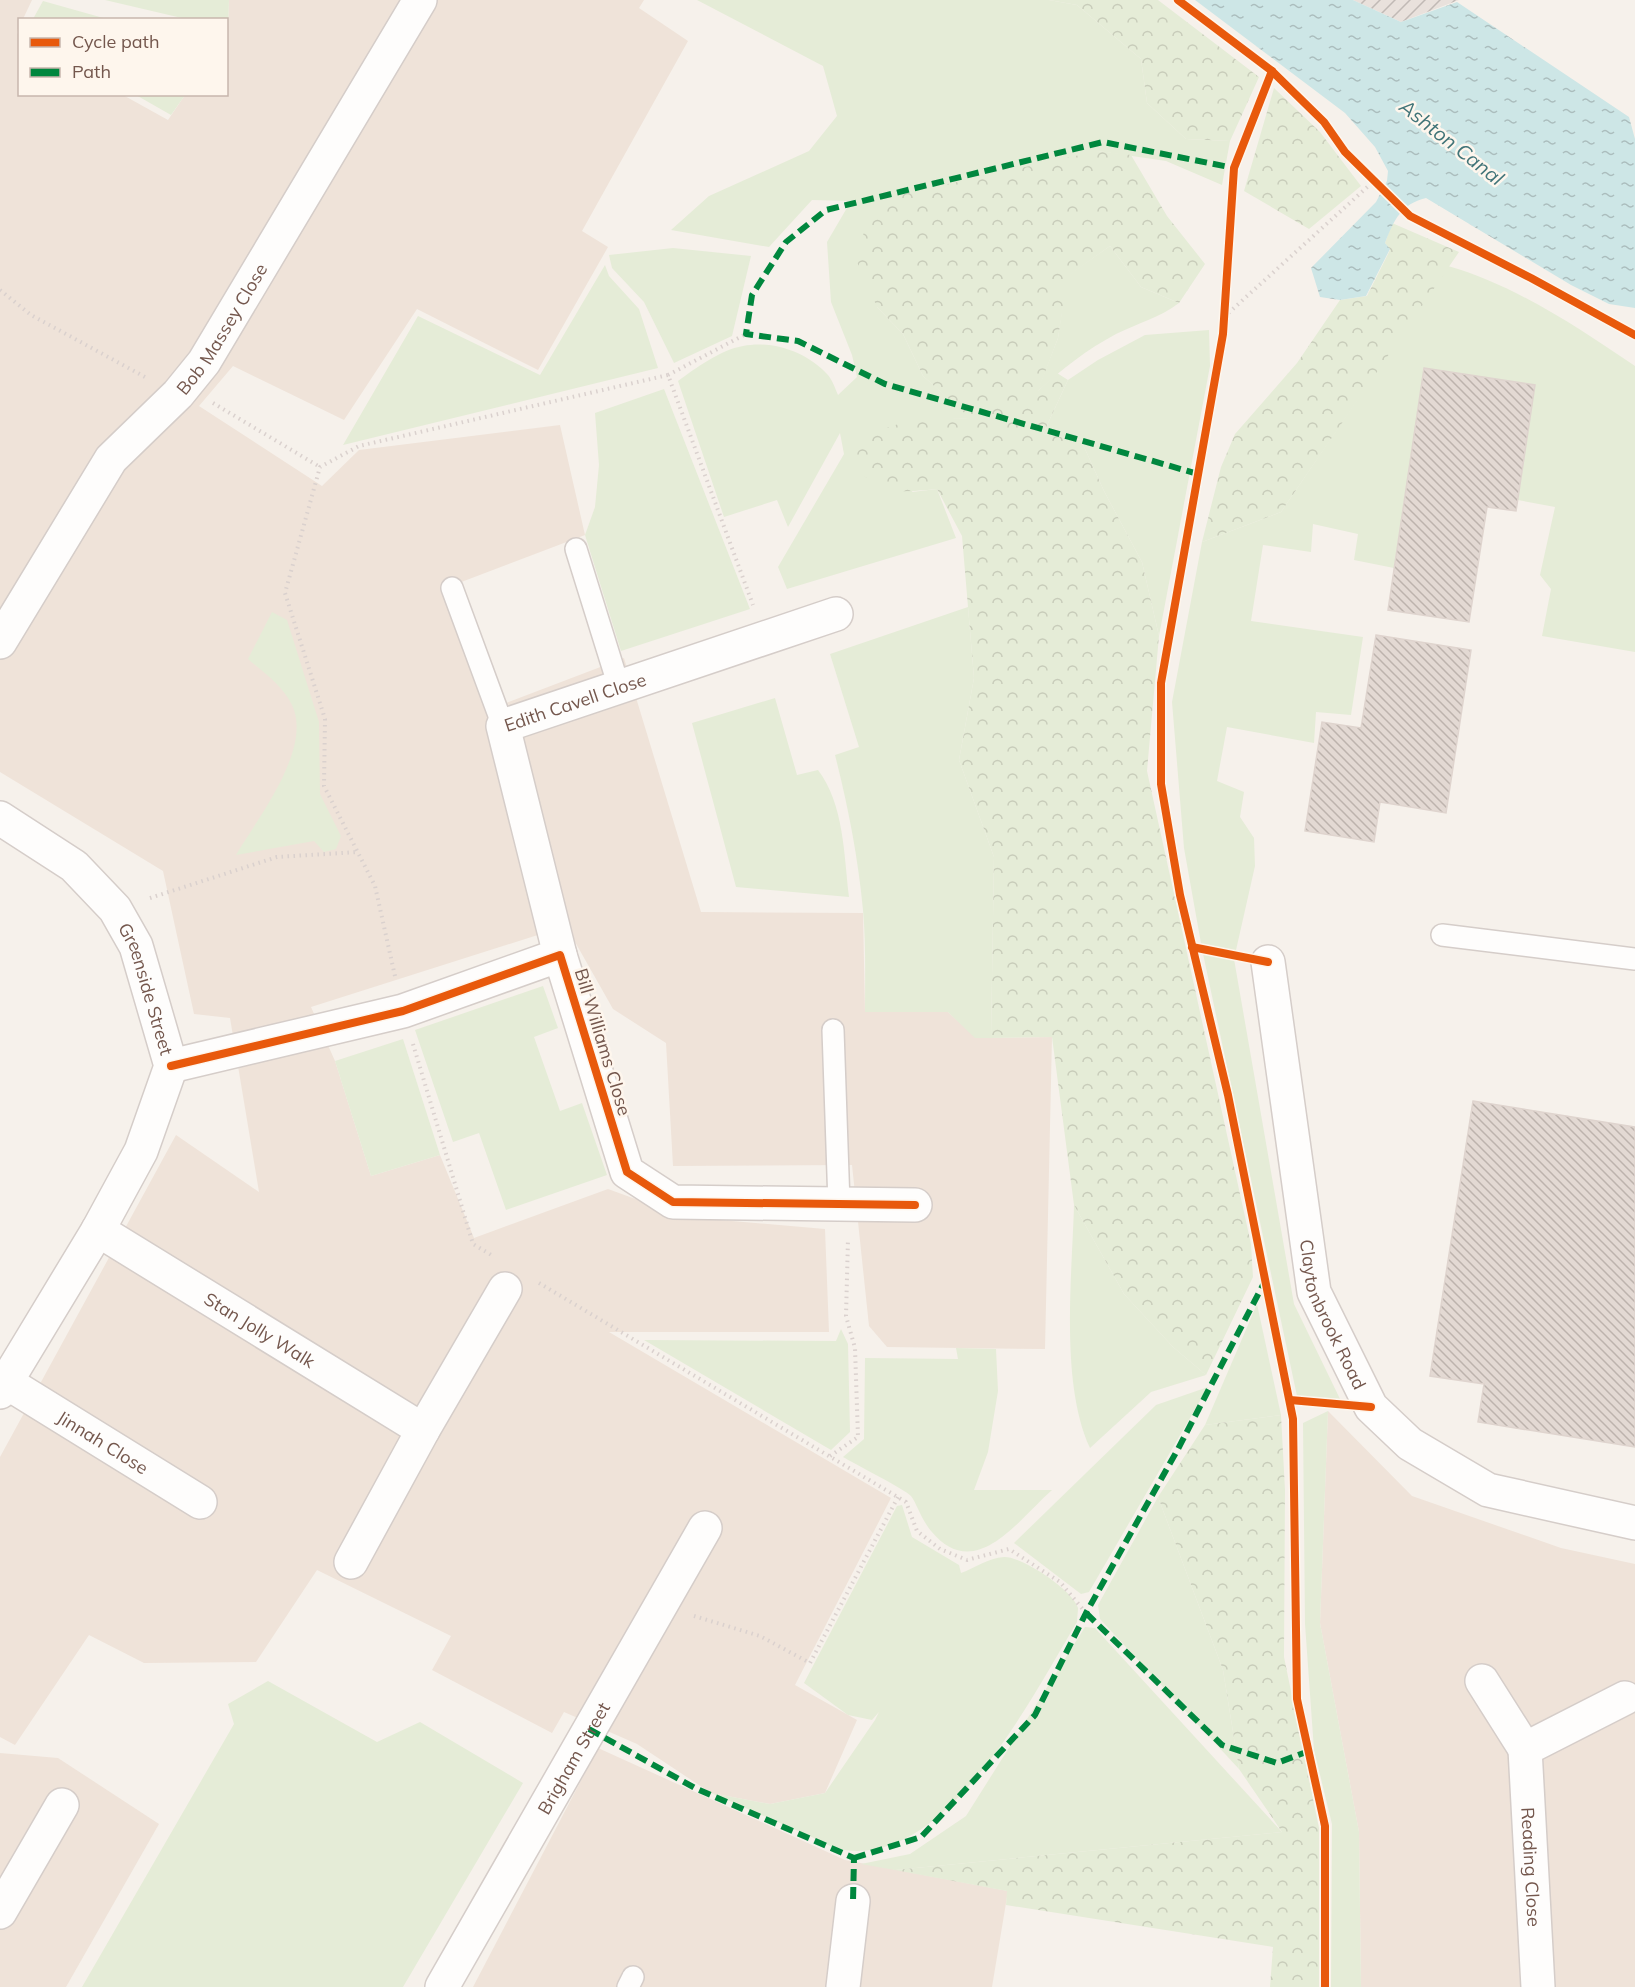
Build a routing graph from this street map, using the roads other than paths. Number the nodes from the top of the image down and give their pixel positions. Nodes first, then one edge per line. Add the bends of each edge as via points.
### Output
1 (420, 0) edge
2 (576, 549) dead end
3 (452, 588) dead end
4 (836, 614) dead end
5 (0, 642) edge
6 (619, 687) junction
7 (503, 726) junction
8 (0, 818) edge
9 (1442, 935) dead end
10 (561, 955) junction
11 (1635, 959) edge
12 (1268, 962) dead end
13 (833, 1030) dead end
14 (171, 1066) junction
15 (844, 1204) junction
16 (915, 1205) dead end
17 (98, 1230) junction
18 (520, 1285) road end
19 (3, 1387) edge
20 (423, 1430) junction
21 (200, 1502) dead end
22 (1635, 1523) edge
23 (705, 1528) dead end
24 (351, 1562) dead end
25 (1482, 1681) dead end
26 (1625, 1698) dead end
27 (1525, 1749) junction
28 (63, 1804) dead end
29 (853, 1901) dead end
30 (0, 1912) edge
31 (442, 1987) edge
32 (843, 1987) edge
33 (1538, 1987) edge

1 - 5 street, Bob Massey Close via 204,362 111,459
2 - 6 lane
3 - 7 lane
4 - 6 street, Edith Cavell Close
6 - 7 street, Edith Cavell Close
7 - 10 street, Edith Cavell Close
8 - 14 street, Greenside Street via 74,866 115,909 136,946
9 - 11 lane
10 - 14 street, Bill Williams Close via 403,1011
10 - 15 street, Bill Williams Close via 627,1172 673,1203
12 - 22 street, Claytonbrook Road via 1314,1292 1371,1407 1410,1444 1488,1491
13 - 15 lane
14 - 17 street, Greenside Street via 141,1151
15 - 16 street, Bill Williams Close
17 - 19 street, Greenside Street
17 - 20 street, Stan Jolly Walk
18 - 20 street
19 - 21 street, Jinnah Close
20 - 24 street
23 - 31 street, Brigham Street
25 - 27 street
26 - 27 street
27 - 33 street, Reading Close
28 - 30 street
29 - 32 street

